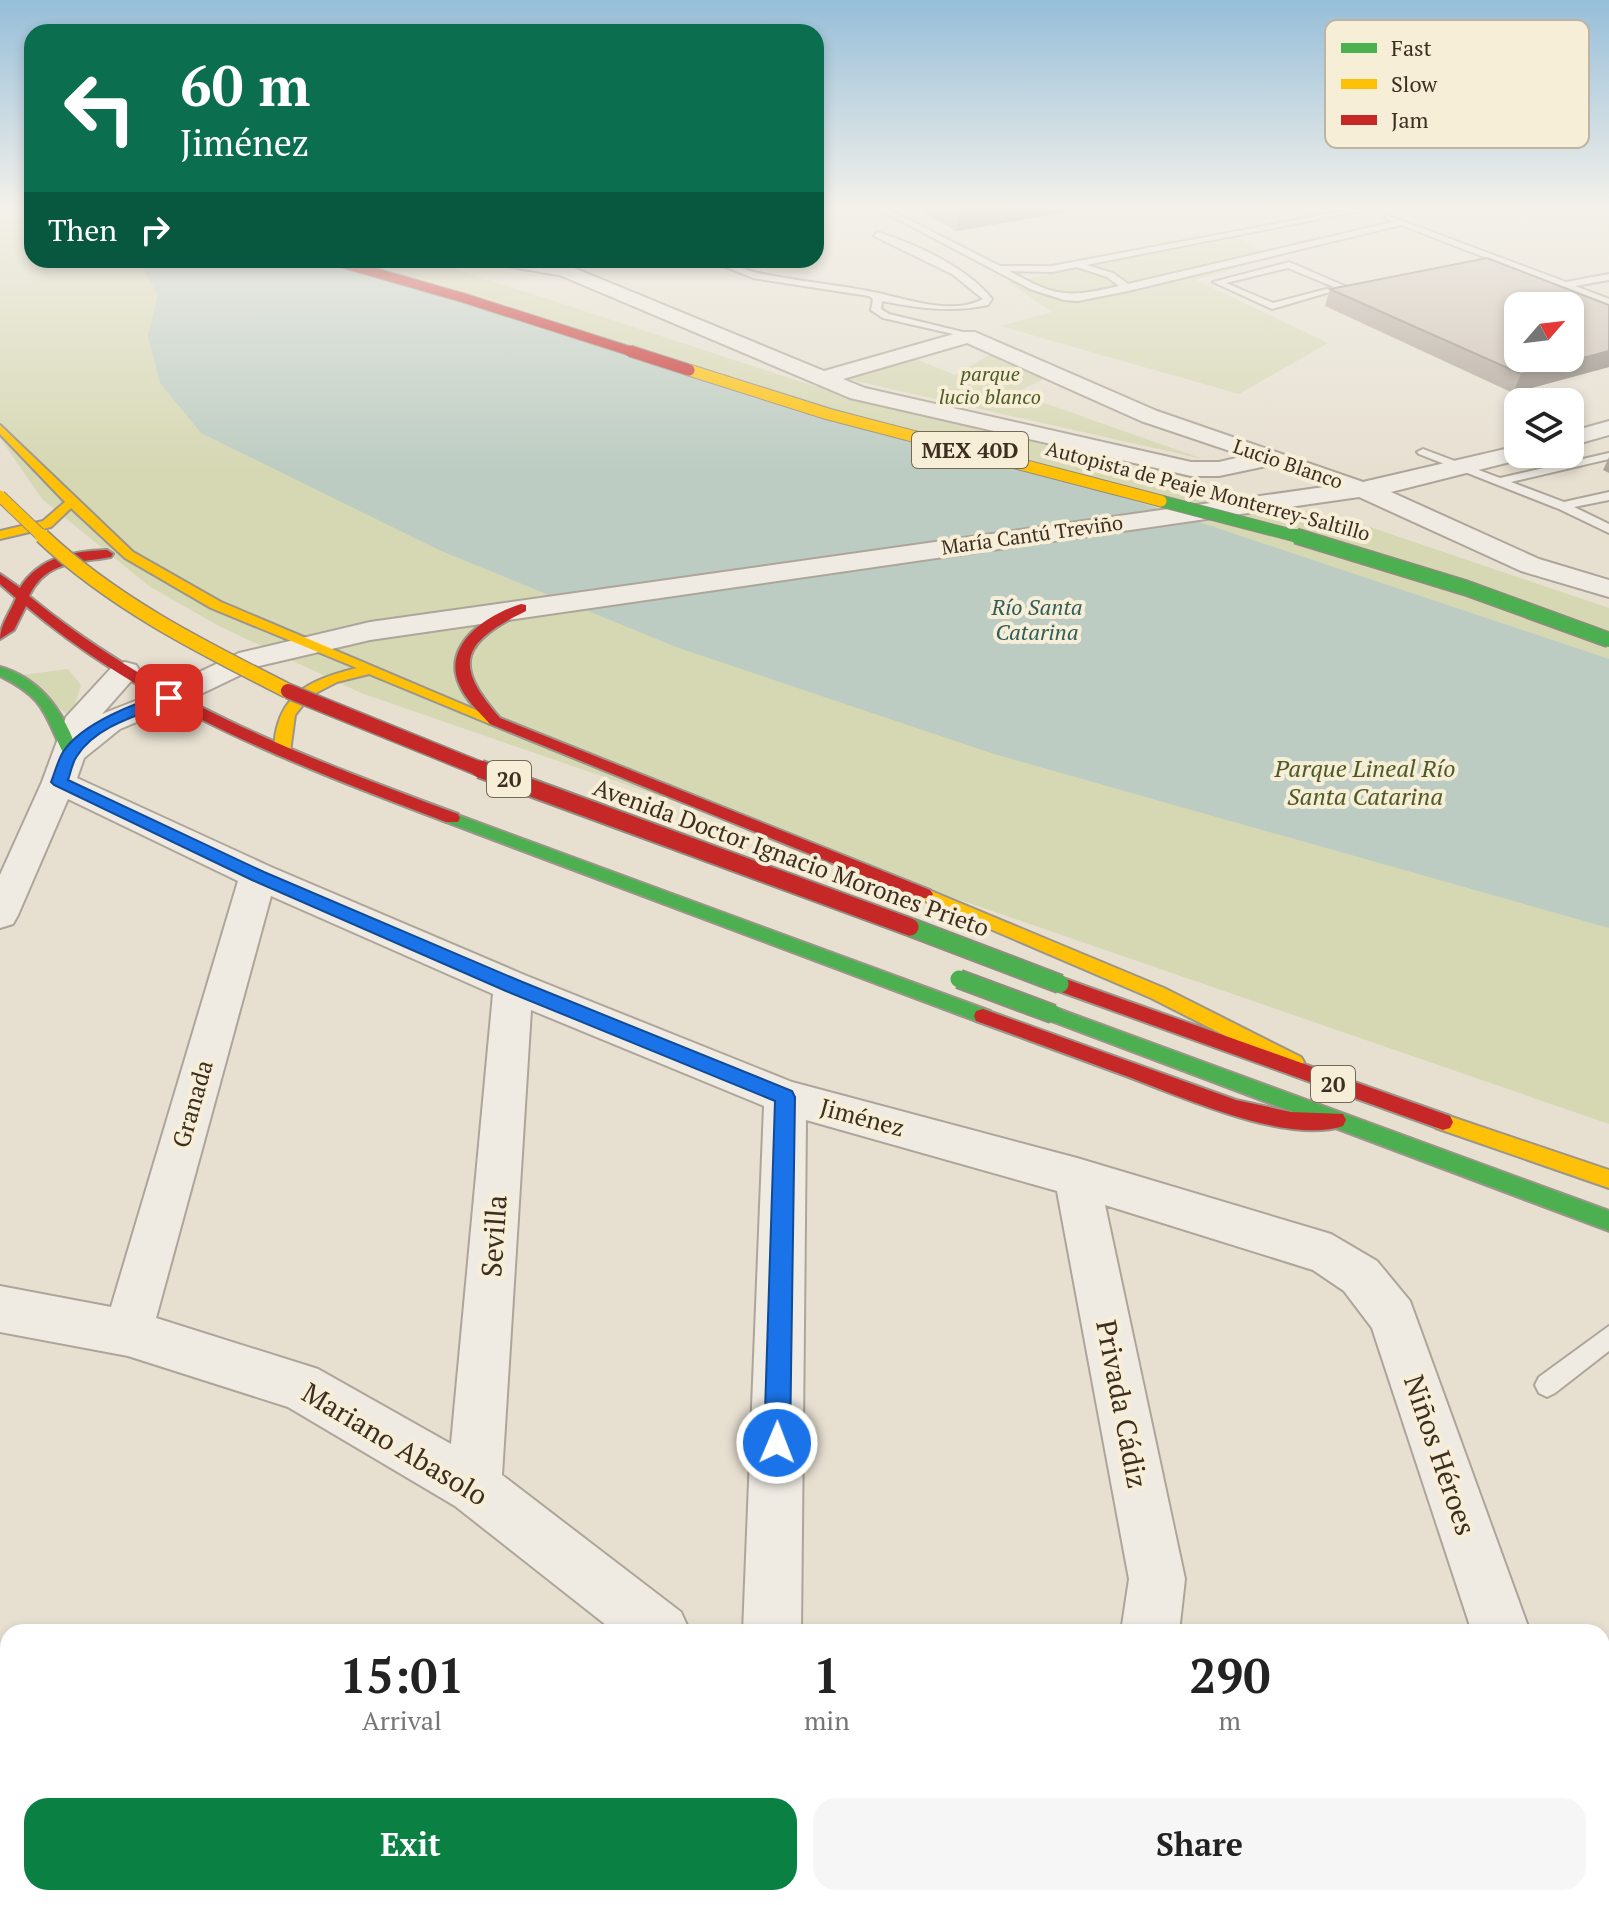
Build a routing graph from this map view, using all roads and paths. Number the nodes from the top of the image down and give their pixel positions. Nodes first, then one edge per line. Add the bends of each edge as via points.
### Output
1 (453, 295) edge
2 (496, 295) edge
3 (622, 295) edge
4 (873, 295) edge
5 (985, 295) edge
6 (1046, 295) edge
7 (1094, 295) edge
8 (1247, 295) edge
9 (1313, 295) edge
10 (878, 298) junction
11 (968, 336) junction
12 (821, 379) junction
13 (0, 428) edge
14 (1609, 428) edge
15 (1584, 435) edge
16 (1463, 441) dead end
17 (1408, 456) junction
18 (1609, 456) edge
19 (1504, 457) edge
20 (1272, 458) junction
21 (1463, 468) junction
22 (1330, 477) junction
23 (1500, 481) junction
24 (1182, 486) dead end
25 (1359, 488) junction
26 (1211, 494) dead end
27 (0, 496) edge
28 (1609, 496) edge
29 (66, 497) junction
30 (1284, 497) junction
31 (1563, 506) junction
32 (1609, 529) edge
33 (0, 535) edge
34 (129, 555) junction
35 (0, 578) edge
36 (59, 585) dead end
37 (1609, 589) edge
38 (23, 596) junction
39 (522, 603) junction
40 (270, 629) junction
41 (0, 635) edge
42 (1609, 640) edge
43 (307, 645) junction
44 (58, 652) dead end
45 (94, 652) junction
46 (249, 659) junction
47 (4, 663) edge
48 (186, 665) dead end
49 (368, 670) junction
50 (125, 671) junction
51 (234, 690) dead end
52 (169, 698) junction
53 (269, 709) dead end
54 (499, 723) junction
55 (308, 726) dead end
56 (282, 752) junction
57 (65, 767) junction
58 (258, 876) junction
59 (0, 915) edge
60 (948, 974) dead end
61 (513, 986) junction
62 (1327, 1082) junction
63 (785, 1097) junction
64 (1336, 1120) junction
65 (1510, 1143) junction
66 (1609, 1159) edge
67 (1077, 1177) junction
68 (1609, 1179) edge
69 (1604, 1221) edge
70 (1368, 1282) joint
71 (0, 1309) edge
72 (128, 1333) junction
73 (1609, 1337) edge
74 (1547, 1385) dead end
75 (474, 1487) junction
76 (651, 1624) edge
77 (772, 1624) edge
78 (1151, 1624) edge
79 (1498, 1624) edge

1 - 42 main road, Autopista de Peaje Monterrey-Saltillo / MEX 40D, bridge via 828,414 1323,543
2 - 24 main road, Autopista de Peaje Monterrey-Saltillo / MEX 40D via 848,404
3 - 12 street
4 - 10 lane
5 - 10 lane via 988,299 977,305 946,310
6 - 7 lane
8 - 9 lane via 1272,306
10 - 11 lane via 876,310 886,316
11 - 12 street
11 - 20 street, Lucio Blanco via 1149,416
12 - 20 street via 891,402 1206,470
13 - 29 main road, 20
14 - 15 street
16 - 17 street, María Cantú Treviño
17 - 21 lane
17 - 22 street, María Cantú Treviño
18 - 23 lane
19 - 21 street, María Cantú Treviño
20 - 22 street, Lucio Blanco
20 - 30 street via 1281,470
21 - 23 lane
21 - 25 street, María Cantú Treviño
22 - 25 street, Lucio Blanco
22 - 30 street, María Cantú Treviño
23 - 31 lane
25 - 30 street, María Cantú Treviño
25 - 37 street, Lucio Blanco via 1530,565
26 - 30 main road, Autopista de Peaje Monterrey-Saltillo
27 - 62 main road, Avenida Doctor Ignacio Morones Prieto / 20, bridge via 53,547 142,611 291,691 523,784
28 - 31 lane
29 - 33 main road via 68,505 53,521
29 - 34 main road, 20
30 - 39 street, María Cantú Treviño, bridge
30 - 39 street, María Cantú Treviño, bridge
31 - 32 lane
33 - 36 main road
34 - 38 main road via 92,554 55,562 33,577
34 - 40 main road, 20
35 - 38 main road, 20
38 - 41 main road via 19,617
38 - 45 main road, 20
39 - 40 street
39 - 43 street
39 - 54 main road via 477,633 462,656 464,691
40 - 43 main road, 20
40 - 46 street
43 - 46 street
43 - 49 main road, 20
44 - 45 main road
45 - 50 main road, 20
46 - 52 street
47 - 57 main road via 61,722
48 - 51 main road
49 - 54 main road, 20
49 - 56 main road via 342,675 298,699 286,714
50 - 52 main road, 20
50 - 57 street via 82,717
52 - 56 main road, 20
52 - 57 street via 109,722
53 - 55 main road
54 - 62 main road, 20 via 1102,966 1254,1037
56 - 64 main road, 20 via 1219,1103 1290,1122
57 - 58 street, Jiménez
57 - 59 street
58 - 61 street, Jiménez
58 - 72 street, Granada
60 - 64 main road, 20, bridge
61 - 63 street, Jiménez
61 - 75 street, Sevilla
62 - 65 main road, Avenida Doctor Ignacio Morones Prieto / 20
63 - 67 street, Jiménez
63 - 77 street
64 - 69 main road, 20
65 - 66 main road
65 - 68 main road, Avenida Doctor Ignacio Morones Prieto / 20
67 - 70 street, Jiménez via 1315,1249 1350,1265
67 - 78 street, Privada Cádiz via 1157,1579
70 - 79 street, Niños Héroes via 1393,1317
71 - 72 street, Mariano Abasolo
72 - 75 street, Mariano Abasolo via 300,1386
73 - 74 lane
75 - 76 street, Mariano Abasolo

